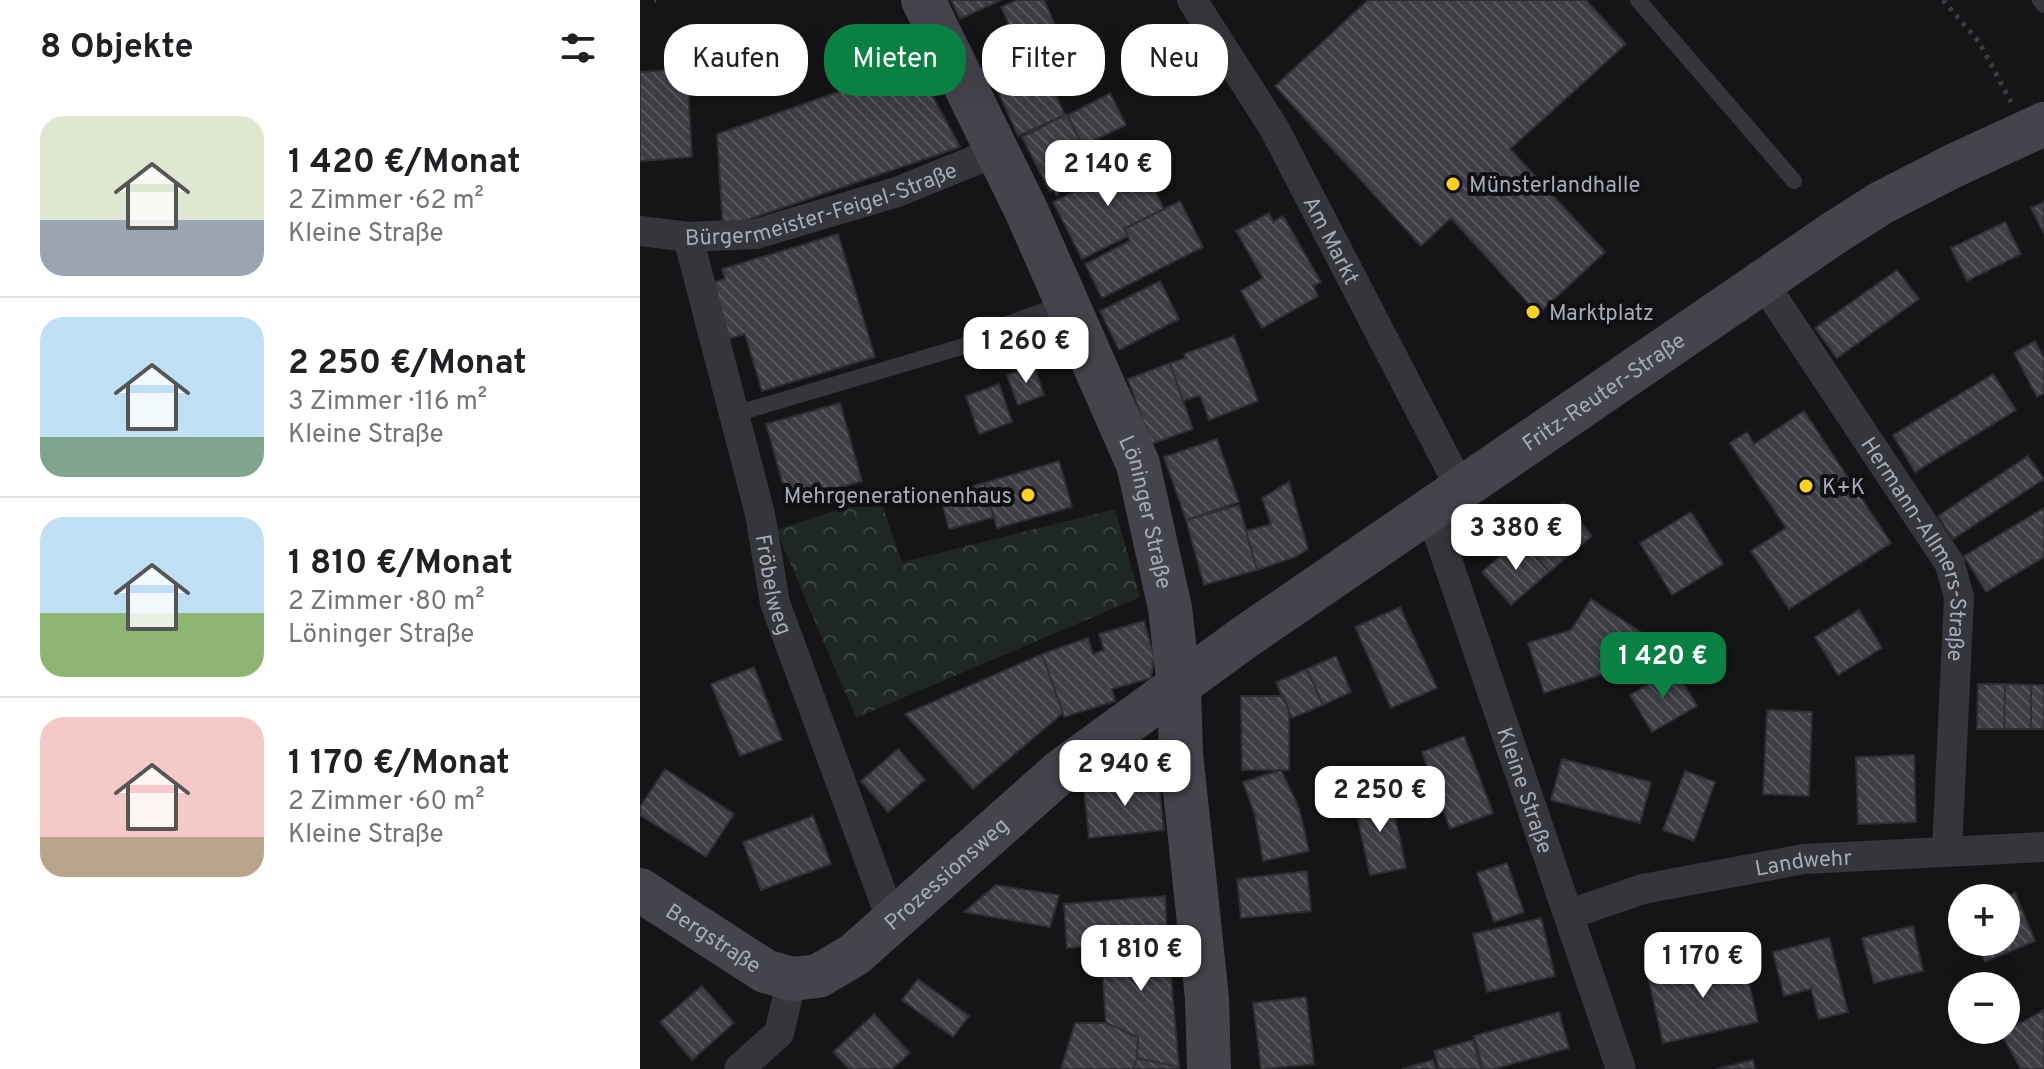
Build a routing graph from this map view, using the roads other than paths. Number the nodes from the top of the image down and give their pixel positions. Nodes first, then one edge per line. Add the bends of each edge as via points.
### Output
1 (923, 0) edge
2 (1192, 0) edge
3 (1638, 0) edge
4 (2040, 0) edge
5 (2044, 5) edge
6 (2035, 128) edge
7 (998, 151) junction
8 (1794, 181) dead end
9 (640, 231) edge
10 (688, 237) junction
11 (1762, 281) junction
12 (1067, 302) junction
13 (735, 414) junction
14 (1445, 499) junction
15 (1179, 687) junction
16 (2043, 850) edge
17 (1947, 851) junction
18 (640, 890) edge
19 (1570, 914) junction
20 (895, 920) junction
21 (792, 979) junction
22 (751, 1065) edge
23 (1209, 1069) edge
24 (1621, 1069) edge

1 - 7 street, Löninger Straße
2 - 14 street, Am Markt via 1274,128
3 - 8 lane
4 - 5 lane
6 - 11 street, Fritz-Reuter-Straße via 1881,203
7 - 10 street, Bürgermeister-Feigel-Straße via 822,216 756,234
7 - 12 street, Löninger Straße
9 - 10 street, Bürgermeister-Feigel-Straße
10 - 13 street, Fröbelweg
11 - 14 street, Fritz-Reuter-Straße
11 - 17 street, Hermann-Allmers-Straße via 1950,564 1959,597
12 - 13 lane via 961,347
12 - 15 street, Löninger Straße via 1138,464 1170,608
13 - 20 street, Fröbelweg via 775,603
14 - 15 street, Fritz-Reuter-Straße
14 - 19 street, Kleine Straße
15 - 20 street, Prozessionsweg via 1061,771
15 - 23 street, Löninger Straße
16 - 17 street, Landwehr
17 - 19 street, Landwehr via 1804,859 1643,889
18 - 21 street, Bergstraße via 765,971
19 - 24 street, Kleine Straße
20 - 21 street, Prozessionsweg via 854,955 818,976
21 - 22 street via 779,1033

